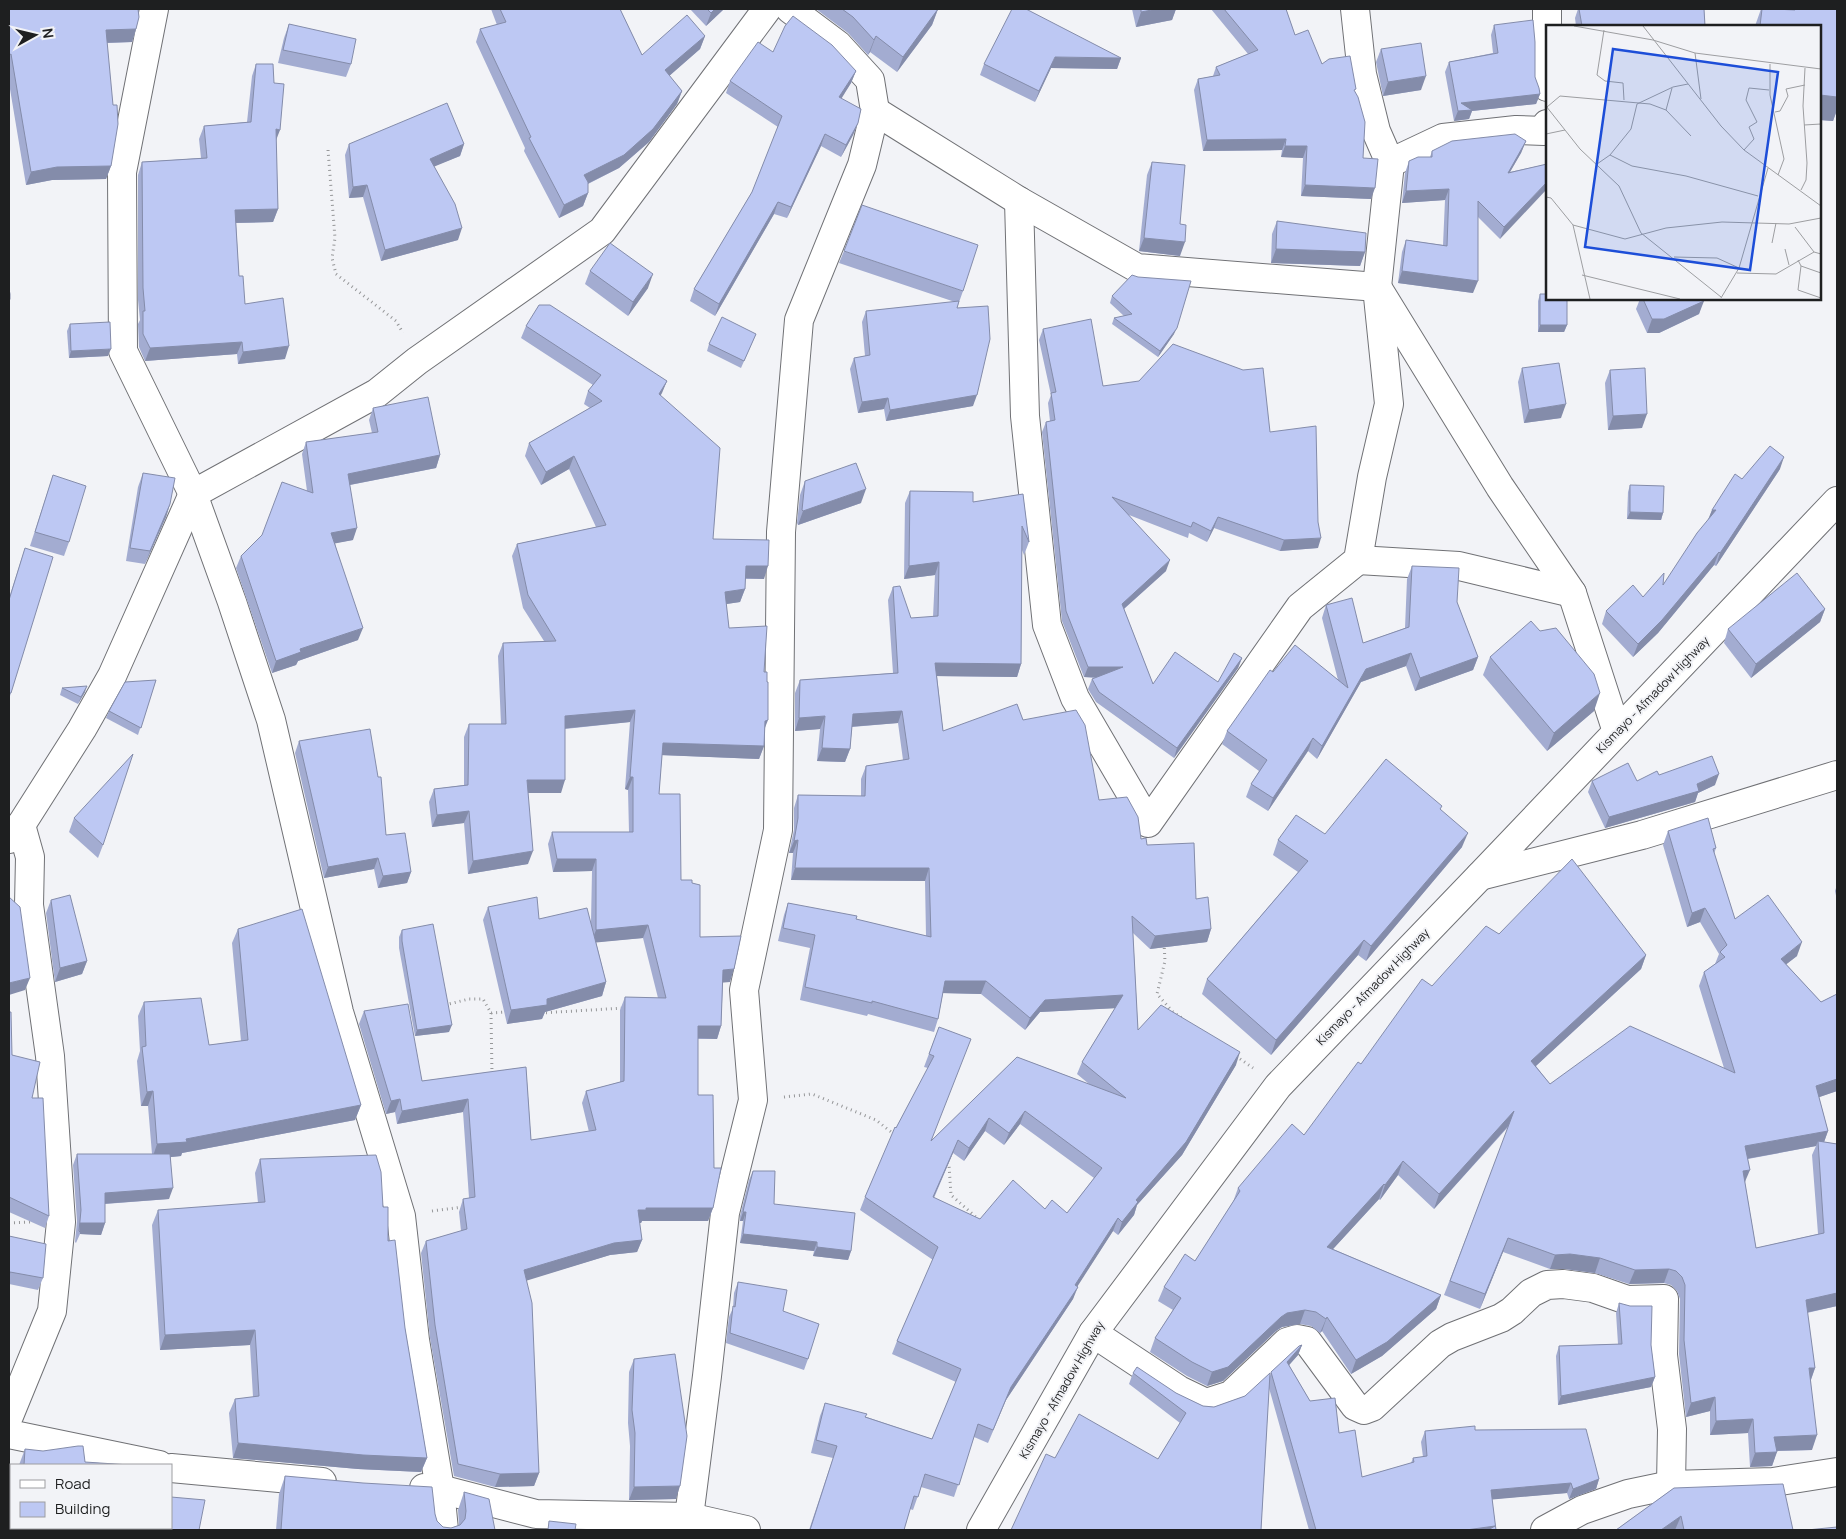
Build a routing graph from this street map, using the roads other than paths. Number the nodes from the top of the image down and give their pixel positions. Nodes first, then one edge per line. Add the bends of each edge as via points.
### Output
1 (154, 9) edge
2 (767, 9) edge
3 (790, 9) edge
4 (1355, 9) edge
5 (1547, 9) edge
6 (1547, 25) edge
7 (874, 110) junction
8 (1546, 126) edge
9 (1390, 163) junction
10 (1019, 201) junction
11 (1377, 287) junction
12 (194, 494) junction
13 (1837, 501) edge
14 (1358, 560) junction
15 (1572, 593) junction
16 (1617, 732) junction
17 (1837, 775) edge
18 (15, 832) edge
19 (1480, 876) junction
20 (1093, 1333) junction
21 (9, 1416) edge
22 (9, 1434) edge
23 (153, 1464) edge
24 (172, 1468) edge
25 (1837, 1472) edge
26 (347, 1484) edge
27 (1671, 1485) junction
28 (403, 1487) edge
29 (440, 1489) junction
30 (689, 1517) junction
31 (444, 1530) edge
32 (746, 1530) edge
33 (981, 1530) edge
34 (1545, 1530) edge

1 - 12 street via 122,172 123,351
2 - 12 street via 602,231 417,361 377,393
3 - 7 street via 838,45 870,80
4 - 9 street via 1362,74 1376,131
5 - 6 street
7 - 10 street
7 - 30 street via 862,166 799,320 781,532 778,830 744,990 753,1100 725,1213
8 - 9 street via 1544,131 1516,130 1444,138
9 - 11 street
10 - 11 street via 1137,268
10 - 14 street via 1025,416 1048,625 1075,698 1148,823 1300,607
11 - 14 street via 1389,404
11 - 15 street via 1500,487
12 - 18 street via 112,676 82,729
12 - 29 street via 271,720 340,1012 401,1216 415,1340
13 - 16 street, Kismayo - Afmadow Highway
14 - 15 street via 1459,566
15 - 16 street
16 - 19 street, Kismayo - Afmadow Highway
17 - 19 street via 1642,836
18 - 21 street via 30,857 29,905 50,1056 62,1222 52,1311
19 - 20 street, Kismayo - Afmadow Highway via 1278,1086
20 - 27 street via 1179,1390 1206,1403 1231,1394 1287,1342 1307,1341 1355,1406 1364,1410 1372,1407 1440,1344 1501,1318 1531,1293 1547,1285 1592,1288 1627,1300 1664,1299 1663,1355 1672,1429
20 - 33 street, Kismayo - Afmadow Highway
22 - 23 street
24 - 26 street
25 - 27 street via 1773,1482
27 - 34 street via 1628,1494 1582,1510
28 - 29 street
29 - 30 street via 536,1514
29 - 31 street
30 - 32 street

